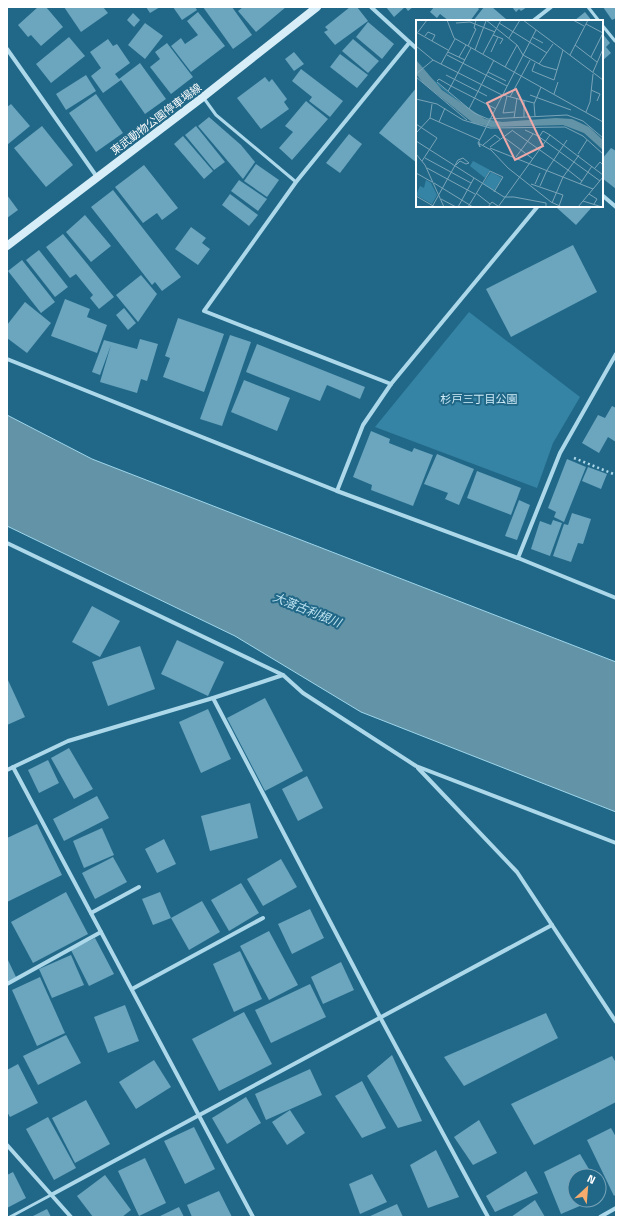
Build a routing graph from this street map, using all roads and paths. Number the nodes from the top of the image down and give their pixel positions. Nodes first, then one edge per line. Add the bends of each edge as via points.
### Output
1 (317, 7) edge
2 (371, 7) edge
3 (551, 7) edge
4 (588, 7) edge
5 (534, 20) edge
6 (598, 20) edge
7 (603, 26) edge
8 (615, 41) dead end
9 (409, 43) junction
10 (416, 48) edge
11 (7, 49) edge
12 (203, 97) junction
13 (97, 177) junction
14 (296, 182) junction
15 (603, 196) edge
16 (537, 207) edge
17 (616, 208) edge
18 (7, 246) edge
19 (616, 354) edge
20 (7, 359) edge
21 (391, 384) junction
22 (560, 453) junction
23 (616, 475) edge
24 (337, 491) junction
25 (7, 543) edge
26 (518, 558) junction
27 (616, 598) edge
28 (283, 674) junction
29 (213, 698) junction
30 (416, 766) junction
31 (13, 767) junction
32 (7, 770) edge
33 (616, 844) edge
34 (139, 887) dead end
35 (91, 913) junction
36 (264, 918) dead end
37 (552, 924) junction
38 (102, 932) junction
39 (7, 984) edge
40 (132, 989) junction
41 (380, 1017) junction
42 (616, 1022) edge
43 (199, 1115) junction
44 (7, 1145) edge
45 (51, 1195) junction
46 (616, 1208) edge
47 (10, 1217) edge
48 (71, 1217) edge
49 (253, 1217) edge
50 (488, 1217) edge
51 (600, 1217) edge

1 - 12 main road, 東武動物公園停車場線
2 - 9 street
3 - 5 street
4 - 6 lane
7 - 8 lane
9 - 10 street
9 - 14 street
11 - 13 street
12 - 13 main road, 東武動物公園停車場線
12 - 14 lane via 216,115
13 - 18 main road, 東武動物公園停車場線
14 - 21 street via 204,311
15 - 17 street
16 - 21 street
19 - 22 street
20 - 24 street
21 - 24 street via 363,425
22 - 23 path
22 - 26 street
24 - 26 street
25 - 28 street
26 - 27 street
28 - 29 street
28 - 30 street via 303,693
29 - 31 street via 68,741
29 - 41 street
30 - 33 street
30 - 37 street via 517,872
31 - 32 street
31 - 35 street
34 - 35 street
35 - 38 street
36 - 40 street
37 - 41 street
37 - 42 street
38 - 39 street
38 - 40 street
40 - 43 street
41 - 43 street
41 - 50 street
43 - 45 street
43 - 49 street
44 - 45 street
45 - 47 lane
45 - 48 street
46 - 51 street

